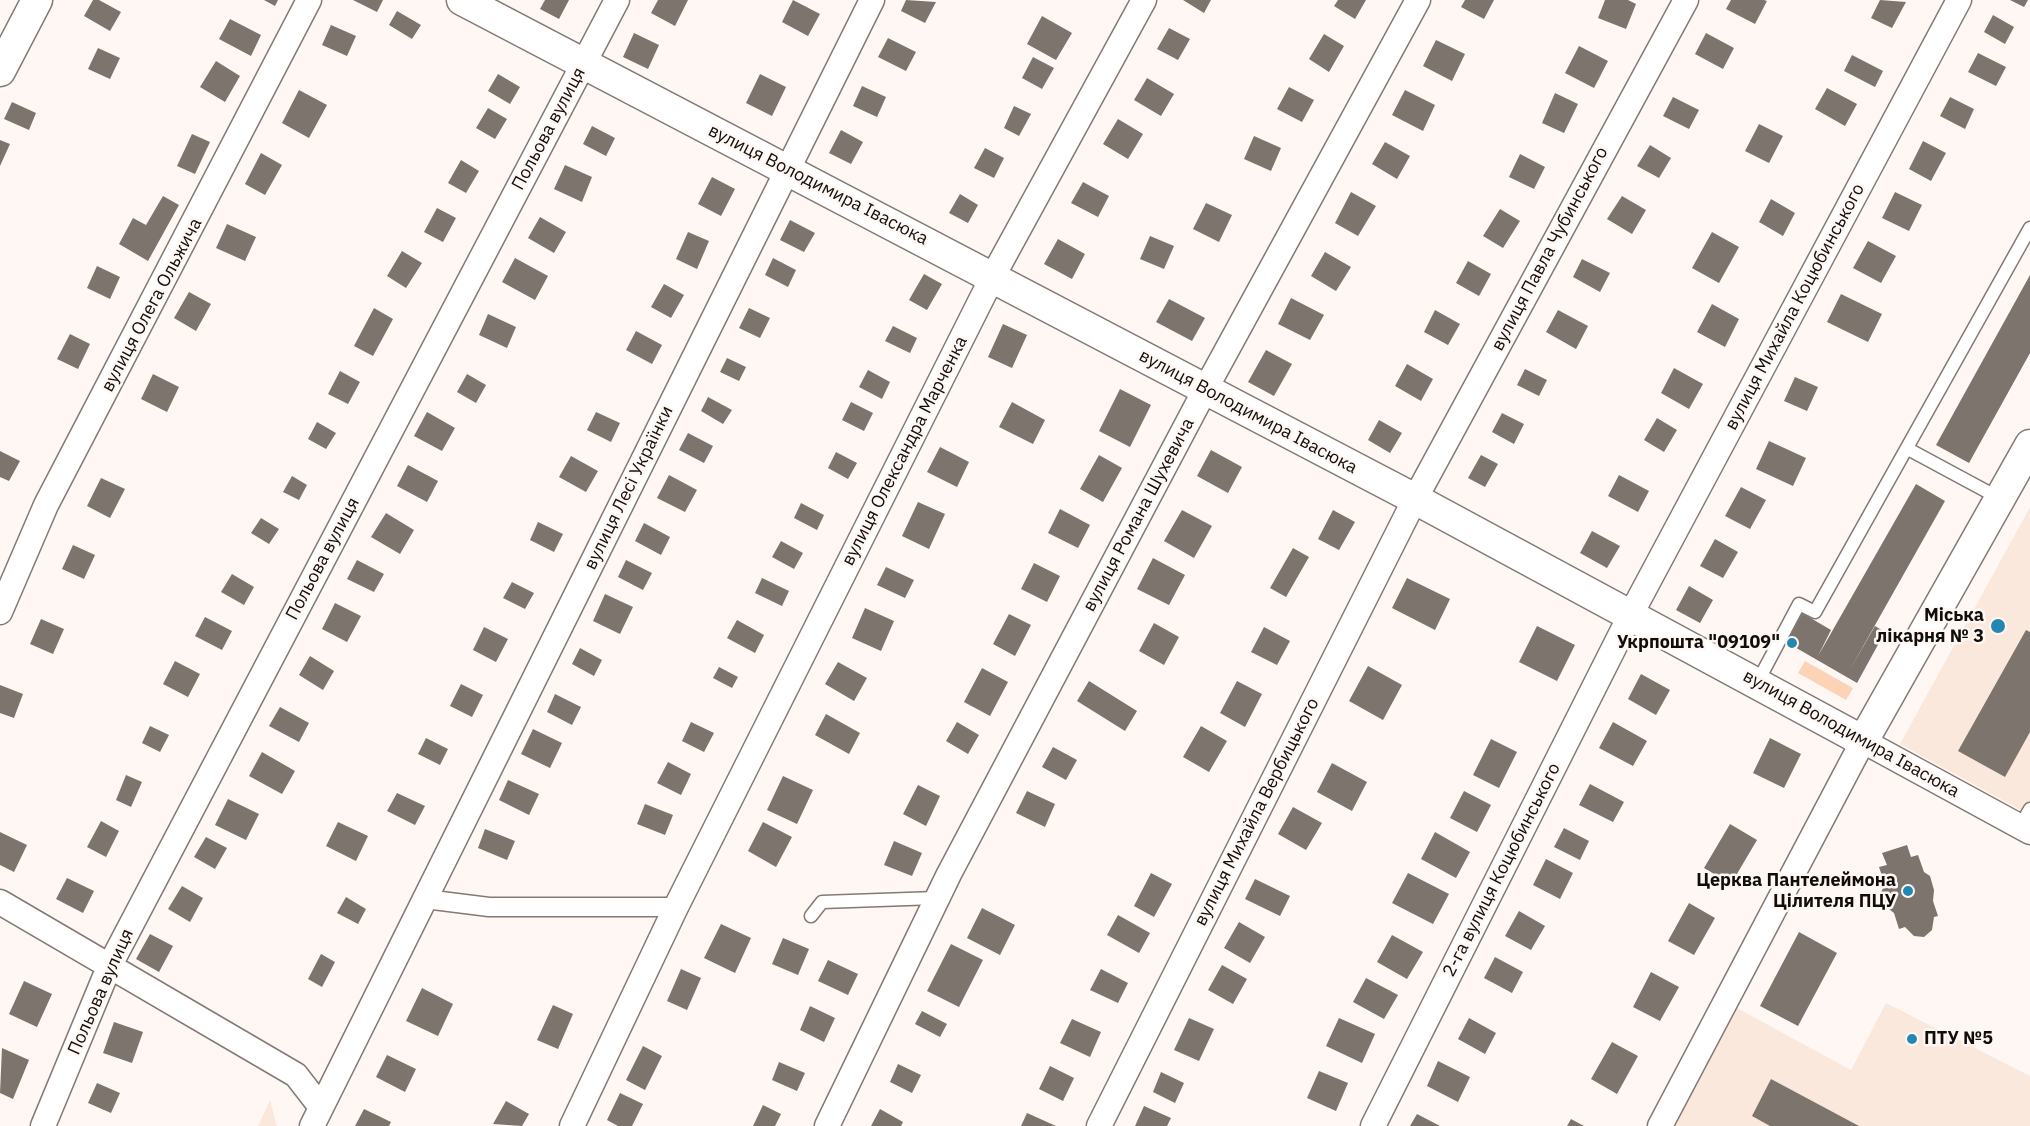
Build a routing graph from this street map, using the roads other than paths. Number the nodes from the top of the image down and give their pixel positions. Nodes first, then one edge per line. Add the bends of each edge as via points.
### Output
1 (37, 0) edge
2 (309, 0) edge
3 (462, 0) edge
4 (617, 0) edge
5 (872, 0) edge
6 (1144, 0) edge
7 (1418, 0) edge
8 (1686, 0) edge
9 (1959, 0) edge
10 (583, 64) junction
11 (0, 71) edge
12 (788, 169) junction
13 (2030, 228) edge
14 (993, 276) junction
15 (1205, 390) junction
16 (2030, 445) edge
17 (1908, 449) junction
18 (2000, 498) junction
19 (1415, 499) junction
20 (0, 612) edge
21 (1631, 614) junction
22 (1757, 683) junction
23 (1863, 741) junction
24 (2027, 822) edge
25 (936, 898) junction
26 (425, 899) junction
27 (0, 902) edge
28 (676, 907) junction
29 (811, 916) dead end
30 (109, 967) junction
31 (316, 1116) edge
32 (43, 1126) edge
33 (572, 1126) edge
34 (826, 1126) edge
35 (1099, 1126) edge
36 (1373, 1126) edge
37 (1660, 1126) edge

1 - 11 street
2 - 20 street, вулиця Олега Ольжича via 46,505
3 - 10 street, вулиця Володимира Івасюка
4 - 10 street, Польова вулиця
5 - 12 street, вулиця Лесі Українки
6 - 14 street, вулиця Олександра Марченка
7 - 15 street, вулиця Романа Шухевича
8 - 19 street, вулиця Павла Чубинського
9 - 21 street, вулиця Михайла Коцюбинського
10 - 12 street, вулиця Володимира Івасюка
10 - 30 street, Польова вулиця
12 - 14 street, вулиця Володимира Івасюка
12 - 26 street, вулиця Лесі Українки
13 - 17 lane
14 - 15 street, вулиця Володимира Івасюка
14 - 28 street, вулиця Олександра Марченка
15 - 19 street, вулиця Володимира Івасюка
15 - 25 street, вулиця Романа Шухевича
16 - 18 street
17 - 18 lane
17 - 22 lane via 1815,612 1799,604
18 - 23 street
19 - 21 street, вулиця Володимира Івасюка
19 - 35 street, вулиця Михайла Вербицького
21 - 22 street, вулиця Володимира Івасюка
21 - 36 street, 2-га вулиця Коцюбинського
22 - 23 street, вулиця Володимира Івасюка
23 - 24 street, вулиця Володимира Івасюка
23 - 37 street
25 - 29 lane via 822,902
25 - 34 street, вулиця Романа Шухевича
26 - 28 street via 489,907
26 - 31 street, вулиця Лесі Українки
27 - 30 street
28 - 33 street, вулиця Олександра Марченка
30 - 31 street via 296,1075
30 - 32 street, Польова вулиця

